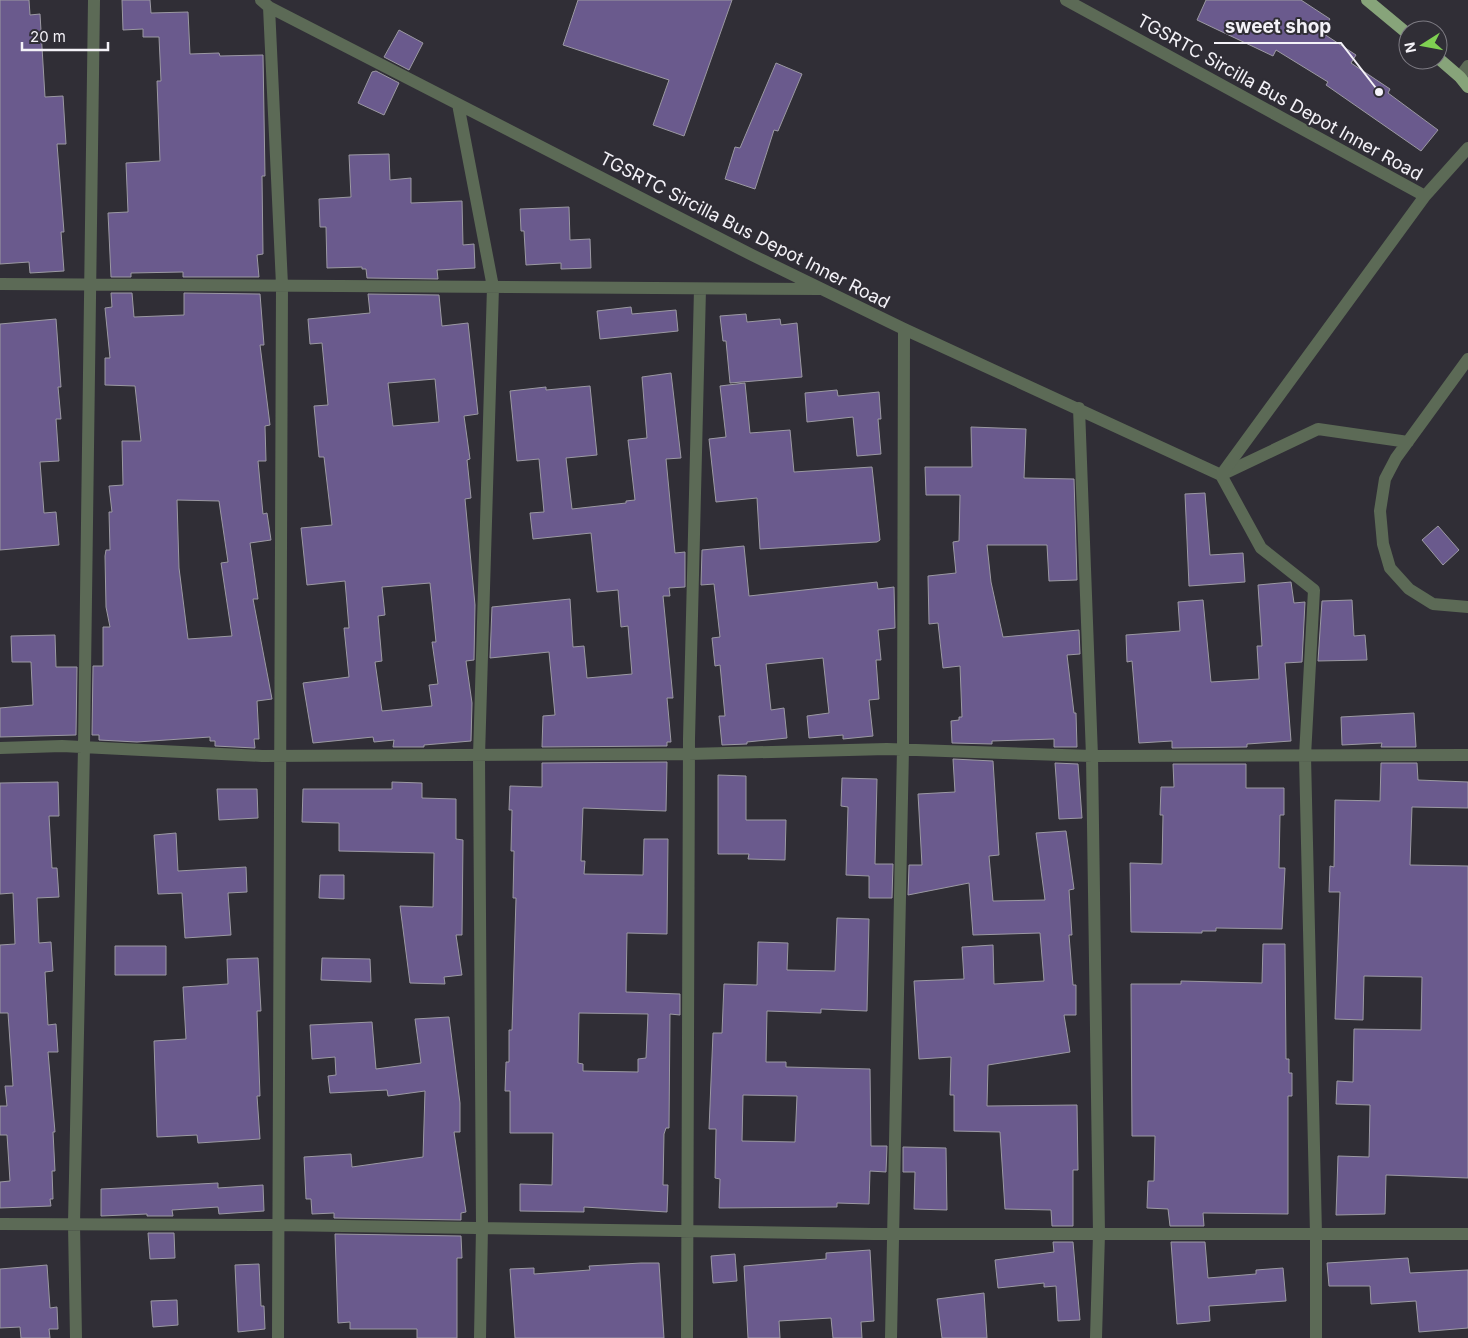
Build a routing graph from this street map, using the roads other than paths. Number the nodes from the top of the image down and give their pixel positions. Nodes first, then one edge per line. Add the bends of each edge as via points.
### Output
1 (94, 0) edge
2 (1066, 0) edge
3 (1367, 0) edge
4 (265, 3) edge
5 (1398, 26) edge
6 (1468, 66) edge
7 (1448, 67) edge
8 (1464, 82) edge
9 (458, 104) junction
10 (1468, 148) edge
11 (1425, 196) junction
12 (90, 283) junction
13 (0, 284) edge
14 (282, 285) junction
15 (493, 287) junction
16 (700, 289) junction
17 (825, 289) junction
18 (904, 329) junction
19 (1468, 359) edge
20 (1079, 408) junction
21 (1408, 442) junction
22 (1221, 475) junction
23 (1468, 607) edge
24 (84, 747) junction
25 (0, 748) edge
26 (903, 749) junction
27 (689, 754) junction
28 (1468, 755) edge
29 (280, 756) junction
30 (479, 756) junction
31 (1092, 756) junction
32 (1305, 756) junction
33 (0, 1224) edge
34 (74, 1224) junction
35 (277, 1225) junction
36 (482, 1228) junction
37 (688, 1231) junction
38 (892, 1234) junction
39 (1099, 1234) junction
40 (1316, 1234) junction
41 (1468, 1234) edge
42 (76, 1338) edge
43 (278, 1338) edge
44 (480, 1338) edge
45 (687, 1338) edge
46 (891, 1338) edge
47 (1096, 1338) edge
48 (1316, 1338) edge

1 - 12 street
2 - 11 street, TGSRTC Sircilla Bus Depot Inner Road
3 - 5 main road
4 - 9 street, TGSRTC Sircilla Bus Depot Inner Road
4 - 14 street
6 - 8 street
7 - 8 main road
9 - 15 street
9 - 17 street, TGSRTC Sircilla Bus Depot Inner Road
10 - 11 street, TGSRTC Sircilla Bus Depot Inner Road
11 - 22 street, TGSRTC Sircilla Bus Depot Inner Road
12 - 13 street
12 - 14 street
12 - 24 street
14 - 15 street
14 - 29 street
15 - 16 street
15 - 30 street
16 - 17 street
16 - 27 street
17 - 18 street, TGSRTC Sircilla Bus Depot Inner Road
18 - 20 street, TGSRTC Sircilla Bus Depot Inner Road
18 - 26 street
19 - 21 street
20 - 22 street, TGSRTC Sircilla Bus Depot Inner Road
20 - 31 street
21 - 22 street via 1318,430
21 - 23 street via 1385,479 1380,511 1382,544 1390,568 1409,589 1433,604
22 - 32 street via 1261,548 1314,590
24 - 25 street
24 - 29 street
24 - 34 street
26 - 27 street
26 - 31 street
26 - 38 street
27 - 30 street
27 - 37 street
28 - 32 street
29 - 30 street
29 - 35 street
30 - 36 street
31 - 32 street
31 - 39 street
32 - 40 street
33 - 34 street
34 - 35 street
34 - 42 street
35 - 36 street
35 - 43 street
36 - 37 street
36 - 44 street
37 - 38 street
37 - 45 street
38 - 39 street
38 - 46 street
39 - 40 street
39 - 47 street
40 - 41 street
40 - 48 street

